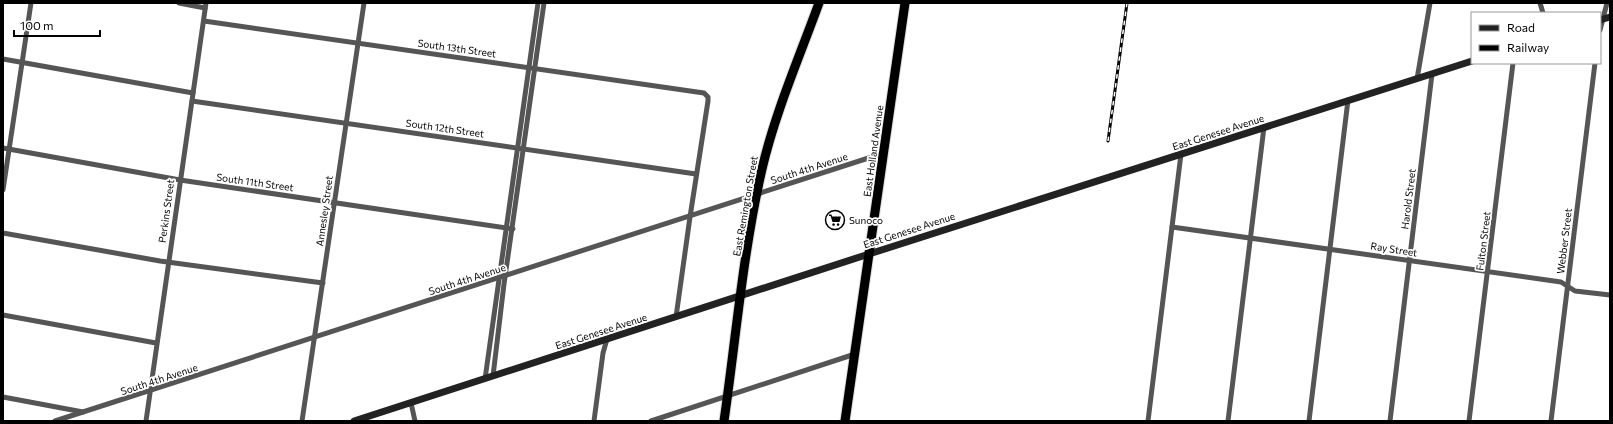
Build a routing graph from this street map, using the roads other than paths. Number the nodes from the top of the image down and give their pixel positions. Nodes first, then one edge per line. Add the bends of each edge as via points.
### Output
1 (31, 3) edge
2 (179, 3) edge
3 (364, 3) edge
4 (538, 3) edge
5 (544, 3) edge
6 (819, 3) edge
7 (905, 3) edge
8 (1430, 3) edge
9 (1607, 3) edge
10 (206, 5) edge
11 (1604, 19) edge
12 (204, 21) junction
13 (358, 43) junction
14 (3, 59) edge
15 (1471, 61) edge
16 (22, 63) junction
17 (1514, 64) edge
18 (1595, 64) edge
19 (529, 67) junction
20 (535, 68) junction
21 (1432, 74) junction
22 (1417, 78) junction
23 (193, 93) junction
24 (1348, 100) junction
25 (192, 101) junction
26 (346, 123) junction
27 (1264, 127) junction
28 (3, 148) edge
29 (517, 148) junction
30 (9, 149) junction
31 (524, 149) junction
32 (884, 153) junction
33 (1181, 154) junction
34 (696, 174) junction
35 (180, 180) junction
36 (3, 190) edge
37 (756, 195) junction
38 (335, 203) junction
39 (690, 217) junction
40 (1172, 227) junction
41 (505, 228) junction
42 (513, 229) junction
43 (3, 233) edge
44 (1250, 237) junction
45 (1330, 248) junction
46 (869, 254) junction
47 (1410, 260) junction
48 (168, 261) junction
49 (1488, 271) junction
50 (506, 276) junction
51 (498, 278) junction
52 (323, 282) junction
53 (1567, 286) junction
54 (1610, 295) edge
55 (740, 296) junction
56 (3, 316) edge
57 (676, 317) junction
58 (315, 338) junction
59 (607, 340) junction
60 (156, 343) junction
61 (855, 354) junction
62 (493, 376) junction
63 (485, 379) junction
64 (149, 391) junction
65 (728, 396) junction
66 (3, 397) edge
67 (410, 403) junction
68 (84, 412) junction
69 (55, 421) edge
70 (146, 421) edge
71 (302, 421) edge
72 (354, 421) edge
73 (414, 421) edge
74 (594, 421) edge
75 (651, 421) edge
76 (724, 421) edge
77 (845, 421) edge
78 (1148, 421) edge
79 (1228, 421) edge
80 (1309, 421) edge
81 (1390, 421) edge
82 (1469, 421) edge
83 (1551, 421) edge

1 - 16 street
2 - 10 street
3 - 13 street, Annesley Street
4 - 19 street
5 - 20 street
6 - 37 highway, East Remington Street via 769,141
7 - 32 highway, East Holland Avenue
8 - 22 street
9 - 11 street
10 - 12 street, Perkins Street
12 - 13 street, South 13th Street
12 - 23 street, Perkins Street
13 - 19 street, South 13th Street
13 - 26 street, Annesley Street
14 - 16 street
15 - 21 main road, East Genesee Avenue
16 - 23 street
16 - 30 street
17 - 49 street, Fulton Street
18 - 53 street, Webber Street
19 - 20 street, South 13th Street
19 - 29 street
20 - 31 street
20 - 34 street, South 13th Street via 706,94 708,101
21 - 22 main road, East Genesee Avenue
21 - 47 street, Harold Street
22 - 24 main road, East Genesee Avenue
23 - 25 street, Perkins Street
24 - 27 main road, East Genesee Avenue
24 - 45 street
25 - 26 street, South 12th Street
25 - 35 street, Perkins Street
26 - 29 street, South 12th Street
26 - 38 street, Annesley Street
27 - 33 main road, East Genesee Avenue
27 - 44 street
28 - 30 street, South 11th Street
29 - 31 street, South 12th Street
29 - 41 street
30 - 35 street, South 11th Street
30 - 36 street
31 - 34 street, South 12th Street
31 - 42 street
32 - 37 street, South 4th Avenue
32 - 46 highway, East Holland Avenue
33 - 40 street
33 - 46 main road, East Genesee Avenue
34 - 39 street
35 - 38 street, South 11th Street
35 - 48 street, Perkins Street
37 - 39 street, South 4th Avenue
37 - 55 highway, East Remington Street
38 - 41 street, South 11th Street
38 - 52 street, Annesley Street
39 - 50 street, South 4th Avenue
39 - 57 street
40 - 44 street, Ray Street
40 - 78 street
41 - 42 street, South 11th Street
41 - 51 street
42 - 50 street
43 - 48 street
44 - 45 street, Ray Street
44 - 79 street
45 - 47 street, Ray Street
45 - 80 street
46 - 55 main road, East Genesee Avenue
46 - 61 highway, East Holland Avenue
47 - 49 street, Ray Street
47 - 81 street, Harold Street
48 - 52 street
48 - 60 street, Perkins Street
49 - 53 street, Ray Street via 1561,282
49 - 82 street, Fulton Street
50 - 51 street, South 4th Avenue
50 - 62 street
51 - 58 street, South 4th Avenue
51 - 63 street
52 - 58 street, Annesley Street
53 - 54 street, Ray Street via 1574,291
53 - 83 street, Webber Street
55 - 57 main road, East Genesee Avenue
55 - 65 highway, East Remington Street
56 - 60 street
57 - 59 main road, East Genesee Avenue
58 - 64 street, South 4th Avenue
58 - 71 street, Annesley Street
59 - 62 main road, East Genesee Avenue
59 - 74 street
60 - 64 street, Perkins Street
61 - 65 street
61 - 77 highway, East Holland Avenue
62 - 63 main road, East Genesee Avenue
63 - 67 main road, East Genesee Avenue
64 - 68 street, South 4th Avenue
64 - 70 street, Perkins Street
65 - 75 street
65 - 76 highway, East Remington Street
66 - 68 street
67 - 72 main road, East Genesee Avenue
67 - 73 street
68 - 69 street, South 4th Avenue

